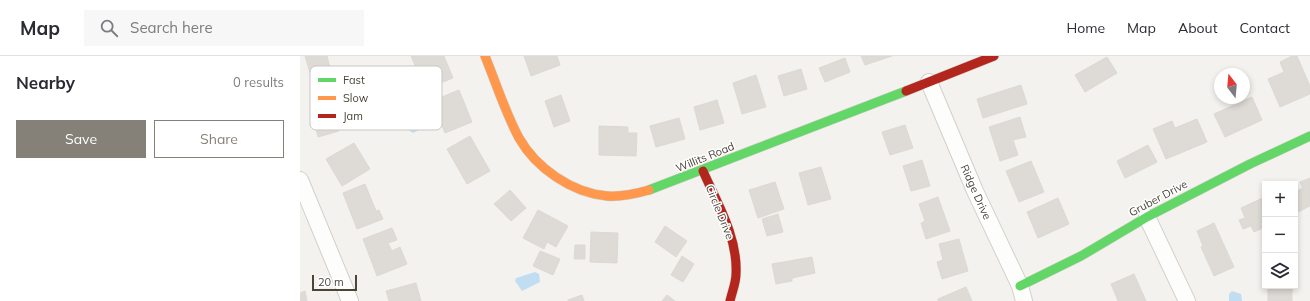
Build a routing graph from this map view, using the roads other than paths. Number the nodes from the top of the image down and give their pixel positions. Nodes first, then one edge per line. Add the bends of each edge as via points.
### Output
1 (485, 56) edge
2 (994, 56) edge
3 (929, 82) junction
4 (1310, 136) edge
5 (703, 171) junction
6 (300, 180) edge
7 (1147, 217) junction
8 (1022, 294) edge
9 (350, 301) edge
10 (730, 301) edge
11 (1187, 301) edge

1 - 5 street, Willits Road via 519,138 536,161 550,174 582,190 606,196 625,196 659,188
2 - 3 street, Willits Road
3 - 5 street, Willits Road
3 - 8 street, Ridge Drive
4 - 7 street, Gruber Drive
5 - 10 street, Circle Drive via 729,233 734,252 736,274
6 - 9 street
7 - 8 street, Gruber Drive
7 - 11 street

